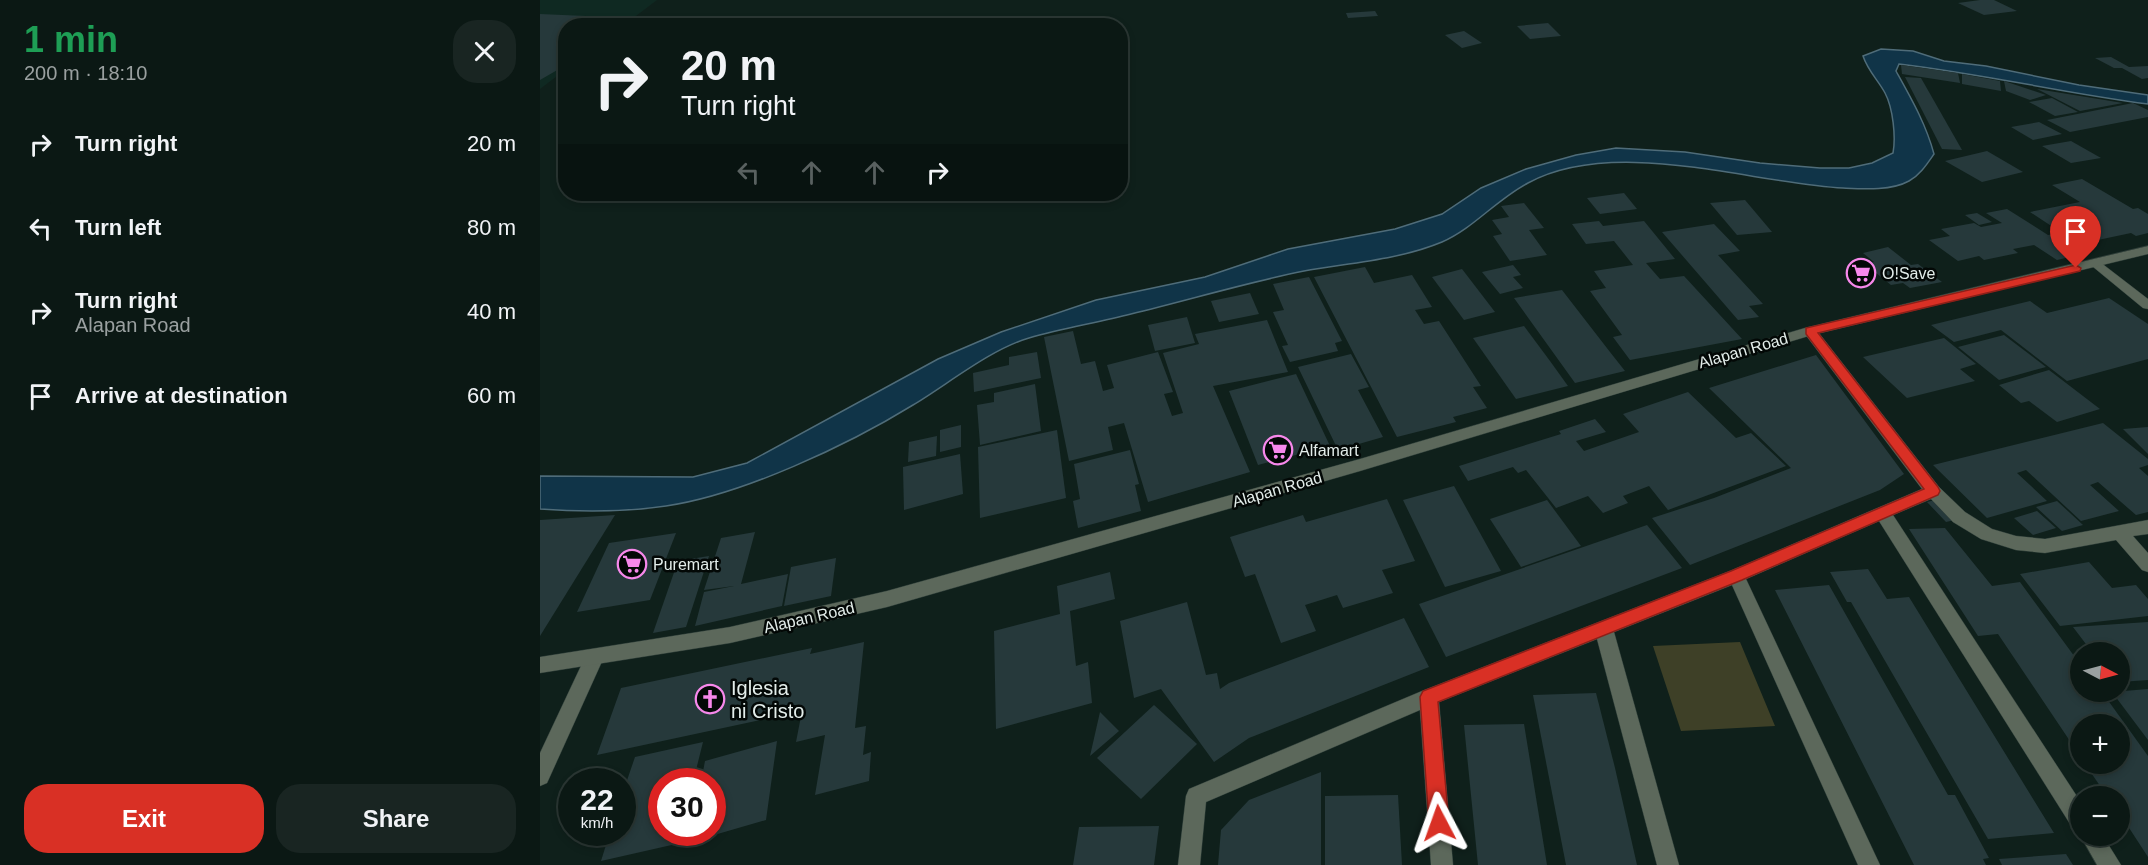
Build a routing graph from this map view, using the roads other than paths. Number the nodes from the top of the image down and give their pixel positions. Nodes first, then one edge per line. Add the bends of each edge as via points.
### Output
1 (2148, 250) edge
2 (2096, 263) junction
3 (2148, 305) edge
4 (1810, 331) junction
5 (1933, 491) junction
6 (1883, 514) junction
7 (2148, 527) edge
8 (2120, 533) junction
9 (2148, 566) edge
10 (1736, 576) junction
11 (1603, 627) junction
12 (595, 657) junction
13 (540, 665) edge
14 (1429, 697) junction
15 (540, 776) edge
16 (2070, 804) edge
17 (2098, 846) edge
18 (1189, 865) edge
19 (1442, 865) edge
20 (1668, 865) edge
21 (1869, 865) edge
22 (2110, 865) edge

1 - 2 street, Alapan Road
2 - 3 street
2 - 4 street, Alapan Road
4 - 5 street
4 - 12 street, Alapan Road via 1360,465 898,596 730,635
5 - 6 street
5 - 8 street via 1959,517 1986,534 2016,543 2045,546
6 - 10 street
6 - 16 street
7 - 8 street
8 - 9 street
10 - 11 street
10 - 21 street
11 - 14 street
11 - 20 street
12 - 13 street, Alapan Road
12 - 15 street
14 - 18 street via 1196,796
14 - 19 street
17 - 22 street

